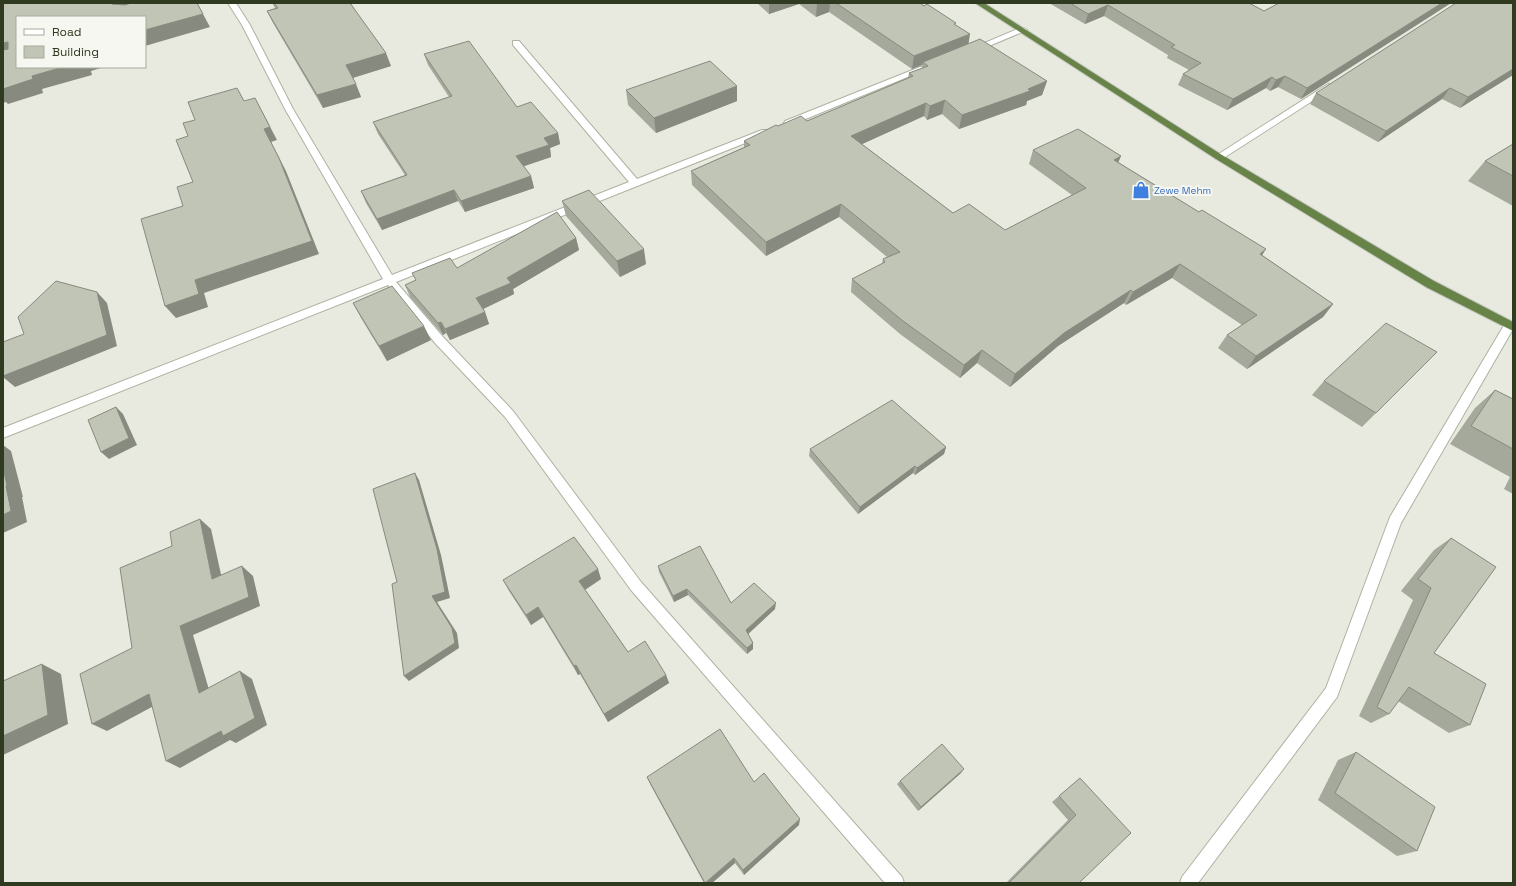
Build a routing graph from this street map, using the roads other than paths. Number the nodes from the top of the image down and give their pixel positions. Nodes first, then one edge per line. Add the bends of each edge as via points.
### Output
1 (232, 3) edge
2 (979, 3) edge
3 (1023, 30) junction
4 (516, 43) dead end
5 (964, 53) edge
6 (935, 65) edge
7 (1332, 84) edge
8 (1219, 157) junction
9 (635, 183) junction
10 (389, 280) junction
11 (1511, 326) edge
12 (3, 433) edge
13 (896, 883) edge
14 (1188, 883) edge

1 - 10 street via 246,25 289,110
2 - 3 highway
3 - 5 street
3 - 8 highway
4 - 9 street
6 - 9 street
7 - 8 street
8 - 11 highway via 1430,284
9 - 10 street
10 - 12 street
10 - 13 street via 439,340 509,414 636,586
11 - 14 street via 1395,521 1332,692

